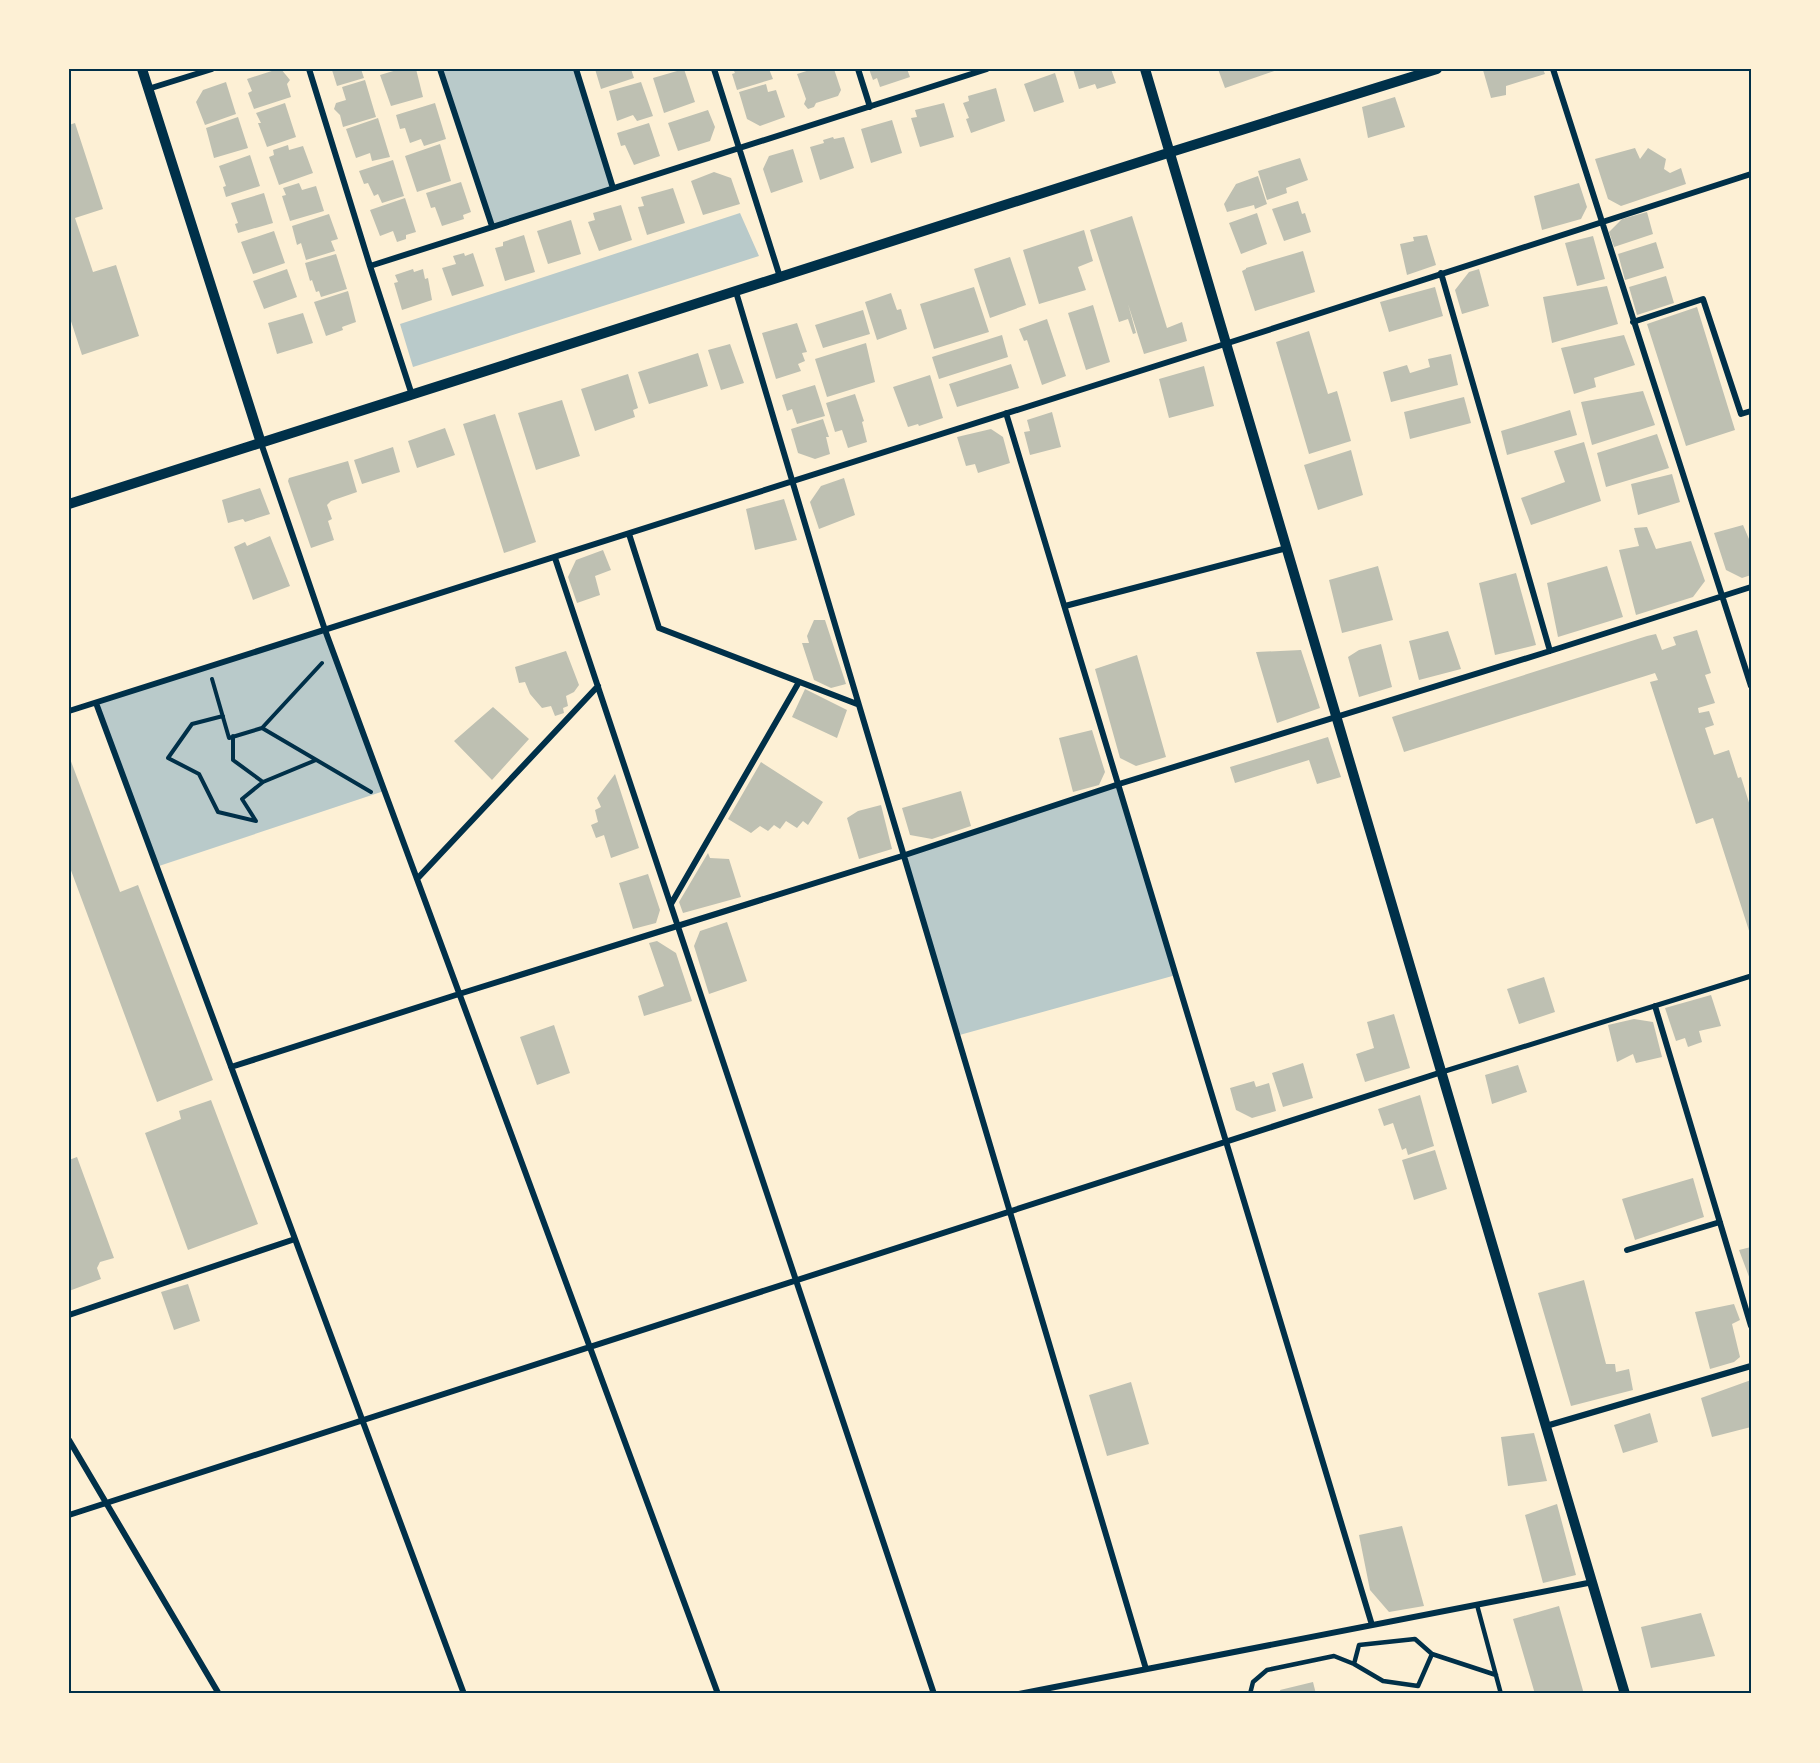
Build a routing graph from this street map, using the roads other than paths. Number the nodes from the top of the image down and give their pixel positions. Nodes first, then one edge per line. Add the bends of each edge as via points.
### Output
1 (142, 69) edge
2 (212, 69) edge
3 (309, 69) edge
4 (440, 69) edge
5 (576, 69) edge
6 (714, 69) edge
7 (858, 69) edge
8 (987, 69) edge
9 (1146, 69) edge
10 (1437, 69) edge
11 (1553, 69) edge
12 (148, 89) junction
13 (870, 106) junction
14 (739, 148) junction
15 (1171, 152) junction
16 (1751, 174) edge
17 (613, 188) junction
18 (1601, 221) junction
19 (492, 226) junction
20 (370, 266) junction
21 (1442, 273) junction
22 (780, 277) junction
23 (736, 292) junction
24 (1633, 322) junction
25 (1228, 343) junction
26 (412, 394) junction
27 (1751, 411) edge
28 (1006, 413) junction
29 (261, 443) junction
30 (792, 482) junction
31 (69, 504) edge
32 (629, 534) junction
33 (1288, 548) junction
34 (555, 558) junction
35 (1751, 586) edge
36 (1722, 596) junction
37 (1065, 606) junction
38 (325, 630) junction
39 (1550, 651) junction
40 (799, 682) junction
41 (598, 686) junction
42 (1751, 687) edge
43 (96, 703) junction
44 (857, 704) junction
45 (69, 711) edge
46 (1337, 716) junction
47 (1119, 784) junction
48 (902, 856) junction
49 (417, 879) junction
50 (671, 904) junction
51 (678, 925) junction
52 (1751, 976) edge
53 (459, 994) junction
54 (1655, 1006) junction
55 (231, 1067) junction
56 (1442, 1072) junction
57 (1226, 1142) junction
58 (1008, 1212) junction
59 (1720, 1222) junction
60 (295, 1239) junction
61 (1627, 1250) dead end
62 (796, 1280) junction
63 (69, 1315) edge
64 (1751, 1326) edge
65 (590, 1347) junction
66 (1751, 1366) edge
67 (362, 1420) junction
68 (1546, 1426) junction
69 (69, 1440) edge
70 (106, 1503) junction
71 (69, 1515) edge
72 (1593, 1582) junction
73 (1477, 1605) junction
74 (1372, 1625) junction
75 (1432, 1654) junction
76 (1354, 1664) junction
77 (1146, 1670) junction
78 (1496, 1675) junction
79 (219, 1694) edge
80 (464, 1694) edge
81 (718, 1694) edge
82 (934, 1694) edge
83 (1019, 1694) edge
84 (1250, 1694) edge
85 (1501, 1694) edge
86 (1625, 1694) edge

1 - 12 street
2 - 12 street
3 - 20 street
4 - 19 street
5 - 17 street
6 - 14 street
7 - 13 street
8 - 13 street
9 - 15 street
10 - 15 street
11 - 18 street
12 - 29 street
13 - 14 street
14 - 17 street
14 - 22 street
15 - 22 street
15 - 25 street
16 - 18 street
17 - 19 street
18 - 21 street
18 - 24 street
19 - 20 street
20 - 26 street
21 - 25 street
21 - 39 street
22 - 23 street
23 - 26 street
23 - 30 street
24 - 27 street via 1703,299 1741,414
24 - 36 street
25 - 28 street
25 - 33 street
26 - 29 street
28 - 30 street
28 - 37 street
29 - 31 street
29 - 38 street
30 - 32 street
30 - 44 street
32 - 34 street
32 - 40 street via 659,628
33 - 37 street
33 - 46 street
34 - 38 street
34 - 41 street
35 - 36 street
36 - 39 street
36 - 42 street
37 - 47 street
38 - 43 street
38 - 49 street
39 - 46 street
40 - 44 street
40 - 50 street
41 - 49 street
41 - 50 street
43 - 45 street
43 - 55 street
44 - 48 street
46 - 47 street
46 - 56 street
47 - 48 street
47 - 57 street
48 - 51 street
48 - 58 street
49 - 53 street
50 - 51 street
51 - 53 street
51 - 62 street
52 - 54 street
53 - 55 street
53 - 65 street
54 - 56 street
54 - 59 street
55 - 60 street
56 - 57 street
56 - 68 street
57 - 58 street
57 - 74 street
58 - 62 street
58 - 77 street
59 - 61 street
59 - 64 street
60 - 63 street
60 - 67 street
62 - 65 street
62 - 82 street
65 - 67 street
65 - 81 street
66 - 68 street
67 - 70 street
67 - 80 street
68 - 72 street
69 - 70 street
70 - 71 street
70 - 79 street
72 - 73 street
72 - 86 street
73 - 74 street
73 - 78 lane
74 - 77 street
75 - 76 lane via 1415,1639 1359,1645
75 - 76 lane via 1418,1686 1383,1681
75 - 78 lane
76 - 84 lane via 1334,1656 1267,1670 1253,1682
77 - 83 street
78 - 85 lane

